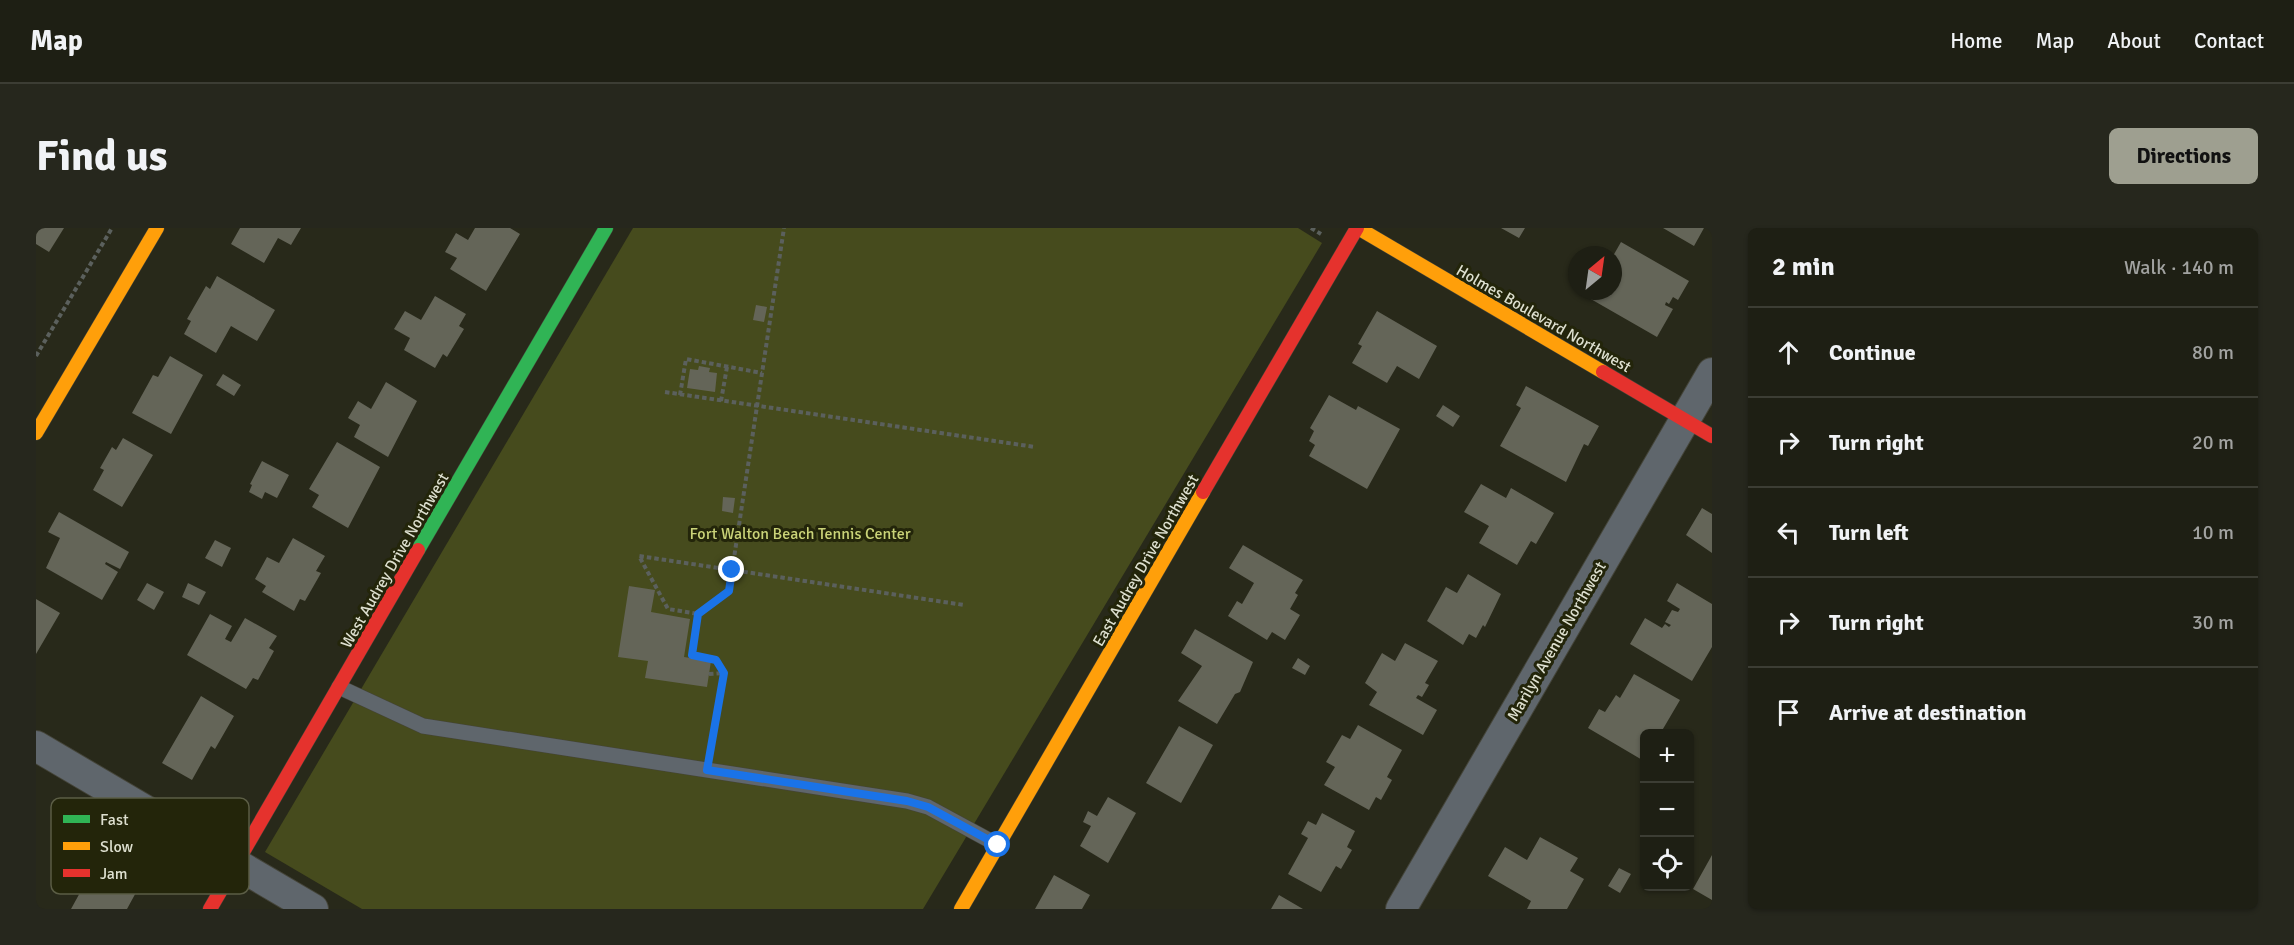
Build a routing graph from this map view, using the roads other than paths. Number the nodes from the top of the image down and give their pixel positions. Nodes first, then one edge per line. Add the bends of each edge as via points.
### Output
1 (157, 228) edge
2 (606, 228) edge
3 (1358, 228) edge
4 (1712, 374) edge
5 (1685, 420) junction
6 (36, 433) edge
7 (1712, 436) edge
8 (339, 687) junction
9 (36, 746) edge
10 (124, 798) edge
11 (249, 842) edge
12 (998, 845) junction
13 (249, 872) edge
14 (219, 894) edge
15 (210, 909) edge
16 (313, 909) edge
17 (961, 909) edge
18 (1401, 909) edge

1 - 6 street
2 - 8 street, West Audrey Drive Northwest
3 - 5 street, Holmes Boulevard Northwest
3 - 12 street, East Audrey Drive Northwest
4 - 5 street, Marilyn Avenue Northwest
5 - 7 street, Holmes Boulevard Northwest
5 - 18 street, Marilyn Avenue Northwest
8 - 11 street, West Audrey Drive Northwest
8 - 12 lane via 423,726 907,801 928,807
9 - 10 street
12 - 17 street, East Audrey Drive Northwest
13 - 16 street
14 - 15 street, West Audrey Drive Northwest

